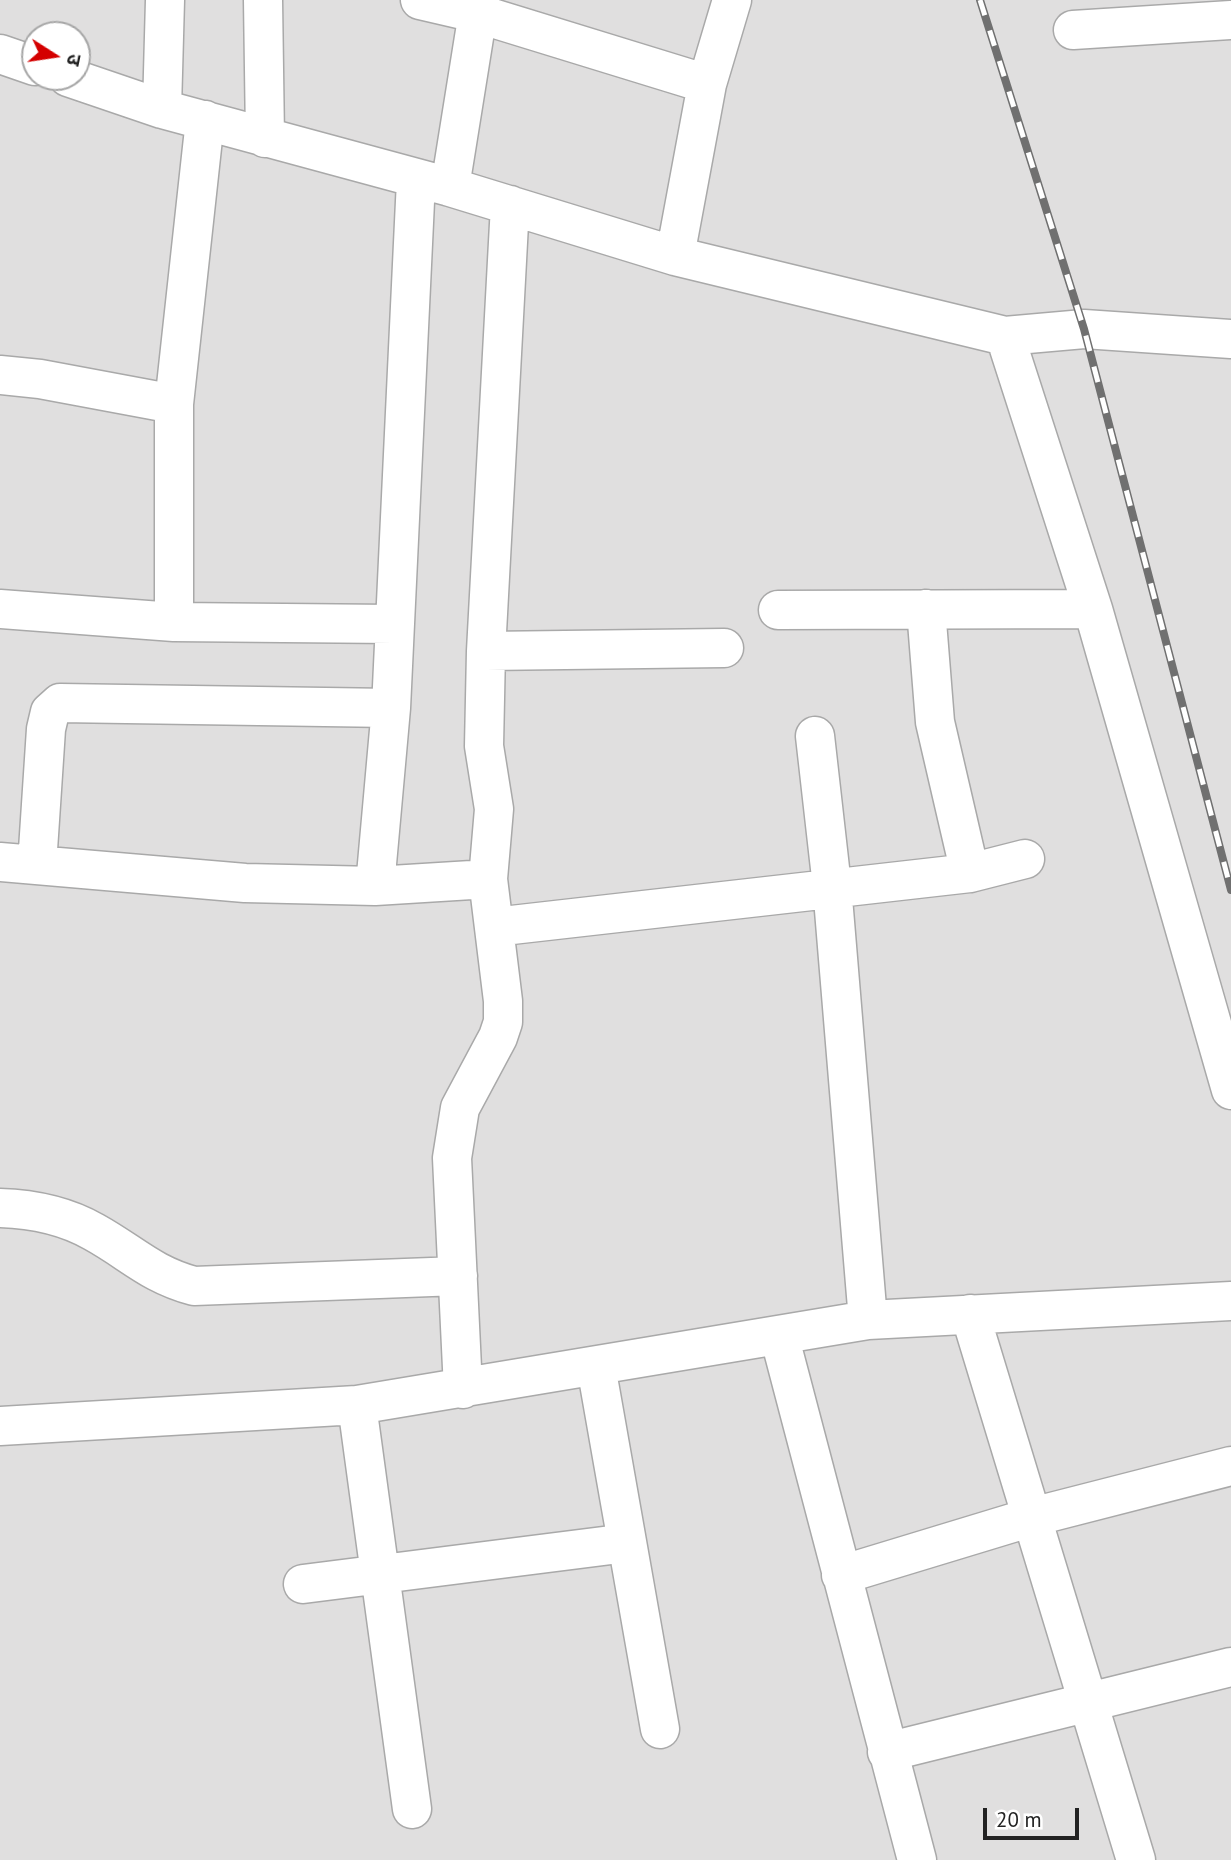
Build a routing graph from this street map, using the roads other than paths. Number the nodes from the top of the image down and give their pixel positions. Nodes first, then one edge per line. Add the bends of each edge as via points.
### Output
1 (165, 0) edge
2 (263, 0) edge
3 (420, 0) edge
4 (732, 0) edge
5 (478, 6) edge
6 (1231, 20) edge
7 (1073, 30) dead end
8 (0, 54) edge
9 (21, 61) edge
10 (707, 84) junction
11 (91, 85) edge
12 (162, 109) junction
13 (205, 120) junction
14 (265, 138) junction
15 (433, 183) junction
16 (510, 205) junction
17 (675, 256) junction
18 (1005, 336) junction
19 (1231, 339) edge
20 (0, 375) edge
21 (174, 404) junction
22 (0, 609) edge
23 (926, 609) junction
24 (1093, 609) junction
25 (778, 610) dead end
26 (174, 622) junction
27 (393, 624) junction
28 (724, 648) dead end
29 (486, 651) junction
30 (391, 708) junction
31 (815, 736) dead end
32 (1025, 859) dead end
33 (18, 864) edge
34 (970, 873) junction
35 (488, 879) junction
36 (375, 886) junction
37 (832, 886) junction
38 (494, 927) junction
39 (1231, 1090) edge
40 (0, 1208) edge
41 (458, 1276) junction
42 (1231, 1301) edge
43 (970, 1314) junction
44 (868, 1320) junction
45 (779, 1335) junction
46 (596, 1367) junction
47 (463, 1389) junction
48 (357, 1405) junction
49 (0, 1426) edge
50 (1231, 1466) edge
51 (1032, 1517) junction
52 (627, 1543) junction
53 (382, 1574) junction
54 (841, 1575) junction
55 (303, 1584) dead end
56 (1231, 1667) edge
57 (1089, 1704) junction
58 (660, 1729) dead end
59 (887, 1752) junction
60 (412, 1809) dead end
61 (917, 1860) edge
62 (1136, 1860) edge

1 - 12 street
2 - 14 street
3 - 5 street
4 - 10 street
5 - 10 street
5 - 15 street
6 - 7 street
8 - 9 street
10 - 17 street
11 - 12 street
12 - 13 street
13 - 14 street
13 - 21 street
14 - 15 street
15 - 16 street
15 - 27 street
16 - 17 street
16 - 29 street
17 - 18 street
18 - 19 street via 1084,329
18 - 24 street
20 - 21 street
21 - 26 street
22 - 26 street
23 - 24 street
23 - 25 street
23 - 34 street via 935,722
24 - 39 street
26 - 27 street
27 - 30 street
28 - 29 street
29 - 35 street via 484,746 494,809
30 - 33 street via 60,703 50,712
30 - 36 street
31 - 37 street
32 - 34 street
33 - 36 street via 244,883
34 - 37 street
35 - 36 street
35 - 38 street
37 - 38 street
37 - 44 street
38 - 41 street via 503,1022 460,1108 454,1130
40 - 41 street via 66,1219 94,1231 152,1272 194,1286
41 - 47 street
42 - 43 street
43 - 44 street
43 - 51 street
44 - 45 street
45 - 46 street
45 - 54 street
46 - 47 street
46 - 52 street
47 - 48 street
48 - 49 street
48 - 53 street
50 - 51 street
51 - 54 street
51 - 57 street
52 - 53 street
52 - 58 street
53 - 55 street
53 - 60 street
54 - 59 street
56 - 57 street
57 - 59 street
57 - 62 street
59 - 61 street

